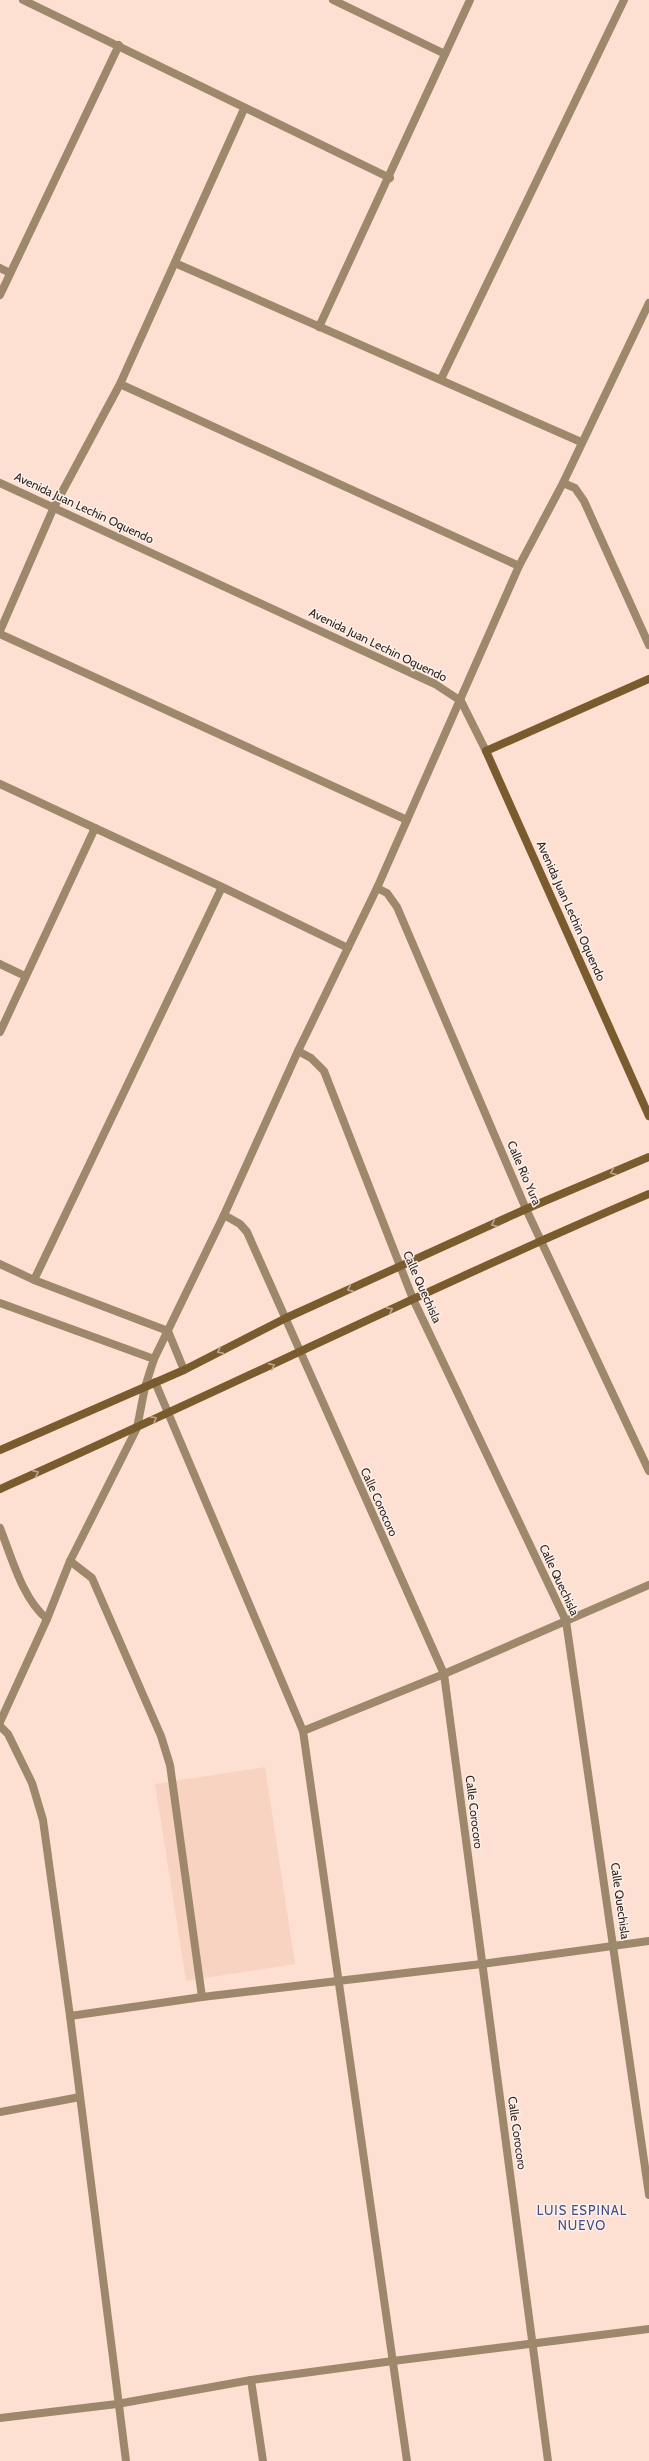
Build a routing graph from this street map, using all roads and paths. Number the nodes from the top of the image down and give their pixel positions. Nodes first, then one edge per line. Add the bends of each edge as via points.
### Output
1 (23, 0) edge
2 (333, 0) edge
3 (470, 0) edge
4 (624, 0) edge
5 (119, 45) junction
6 (445, 54) junction
7 (244, 109) junction
8 (390, 178) junction
9 (175, 263) junction
10 (0, 268) edge
11 (10, 273) junction
12 (0, 295) edge
13 (649, 303) edge
14 (646, 319) edge
15 (319, 326) junction
16 (440, 379) junction
17 (120, 384) junction
18 (581, 442) junction
19 (0, 483) edge
20 (563, 483) junction
21 (54, 507) junction
22 (519, 566) junction
23 (0, 631) edge
24 (0, 634) edge
25 (649, 646) edge
26 (649, 679) edge
27 (461, 701) junction
28 (486, 752) junction
29 (0, 784) edge
30 (407, 820) junction
31 (95, 828) junction
32 (222, 886) junction
33 (377, 888) junction
34 (348, 948) junction
35 (0, 964) edge
36 (25, 976) junction
37 (0, 1032) edge
38 (298, 1051) junction
39 (649, 1116) edge
40 (649, 1157) edge
41 (649, 1194) edge
42 (526, 1210) junction
43 (224, 1215) junction
44 (541, 1240) junction
45 (0, 1264) edge
46 (399, 1267) junction
47 (34, 1280) junction
48 (413, 1299) junction
49 (0, 1303) edge
50 (286, 1318) junction
51 (168, 1331) junction
52 (300, 1354) junction
53 (154, 1358) junction
54 (184, 1370) junction
55 (155, 1382) junction
56 (145, 1387) junction
57 (166, 1412) junction
58 (137, 1428) junction
59 (0, 1450) edge
60 (649, 1471) edge
61 (0, 1489) edge
62 (0, 1528) edge
63 (70, 1561) junction
64 (649, 1585) edge
65 (48, 1619) junction
66 (566, 1622) junction
67 (444, 1674) junction
68 (0, 1722) edge
69 (0, 1726) edge
70 (303, 1731) junction
71 (649, 1941) edge
72 (614, 1945) junction
73 (482, 1964) junction
74 (340, 1979) junction
75 (202, 1997) junction
76 (70, 2016) junction
77 (80, 2097) junction
78 (0, 2112) edge
79 (649, 2195) edge
80 (649, 2329) edge
81 (533, 2345) junction
82 (393, 2361) junction
83 (251, 2380) junction
84 (117, 2404) junction
85 (0, 2418) edge
86 (126, 2461) edge
87 (263, 2461) edge
88 (407, 2461) edge
89 (548, 2461) edge

1 - 5 street
2 - 6 street
3 - 6 street
4 - 16 street
5 - 7 street
5 - 11 street
6 - 8 street
7 - 8 street
7 - 9 street
8 - 15 street
9 - 15 street
9 - 17 street
10 - 11 street
11 - 12 street
13 - 14 street
14 - 18 street
15 - 16 street
16 - 18 street
17 - 21 street
17 - 22 street
18 - 20 street
19 - 21 street, Avenida Juan Lechin Oquendo
20 - 22 street
20 - 25 street via 575,488 584,501
21 - 23 street
21 - 27 street, Avenida Juan Lechin Oquendo via 435,684
22 - 27 street
24 - 30 street
26 - 28 street
27 - 28 street, Avenida Juan Lechin Oquendo
27 - 30 street
28 - 39 street, Avenida Juan Lechin Oquendo
29 - 31 street
30 - 33 street
31 - 32 street
31 - 36 street
32 - 34 street
32 - 47 street
33 - 34 street
33 - 42 street, Calle Rio Yura via 387,893 397,907
34 - 38 street
35 - 36 street
36 - 37 street
38 - 43 street
38 - 46 street, Calle Quechisla via 311,1058 324,1072
40 -> 42 street
41 - 44 street
42 - 44 street, Calle Rio Yura
42 -> 46 street
43 - 50 street, Calle Corocoro via 240,1224 247,1232
43 - 51 street
44 - 48 street
44 - 60 street, Calle Rio Yura
45 - 47 street
46 - 48 street, Calle Quechisla
46 -> 50 street
47 - 51 street
52 -> 48 street
48 - 66 street, Calle Quechisla
49 - 53 street
50 - 52 street, Calle Corocoro
50 -> 54 street
51 - 53 street
51 - 54 street
57 -> 52 street
52 - 67 street, Calle Corocoro
53 - 56 street
54 - 55 street
55 - 56 street
55 - 57 street
56 - 58 street
56 - 59 street
58 -> 57 street
57 - 70 street
61 -> 58 street
58 - 63 street
62 - 65 street via 28,1597 37,1610
63 - 65 street
63 - 75 street via 92,1578 164,1744 170,1765
64 - 66 street
65 - 68 street
66 - 67 street
66 - 72 street, Calle Quechisla
67 - 70 street
67 - 73 street, Calle Corocoro
69 - 76 street via 8,1734 32,1783 43,1820
70 - 74 street
71 - 72 street
72 - 73 street
72 - 79 street, Calle Quechisla
73 - 74 street
73 - 81 street, Calle Corocoro
74 - 75 street
74 - 82 street
75 - 76 street
76 - 77 street
77 - 78 street
77 - 84 street
80 - 81 street
81 - 82 street
81 - 89 street, Calle Corocoro
82 - 83 street
82 - 88 street
83 - 84 street
83 - 87 street
84 - 85 street
84 - 86 street

